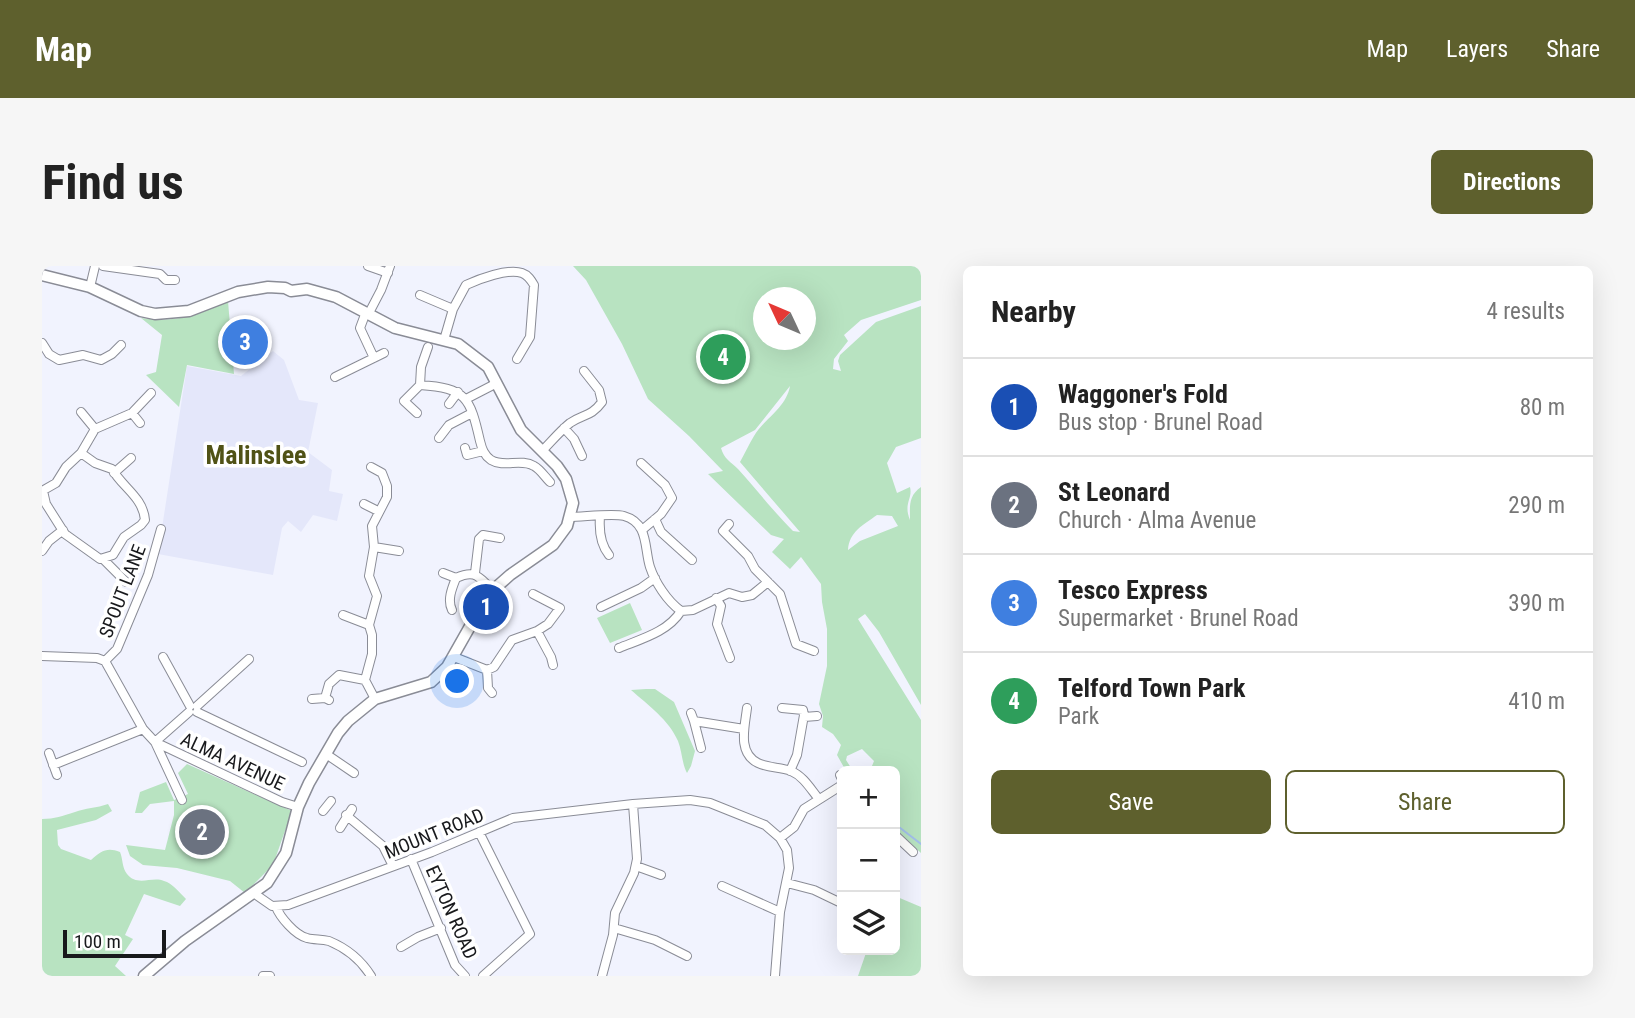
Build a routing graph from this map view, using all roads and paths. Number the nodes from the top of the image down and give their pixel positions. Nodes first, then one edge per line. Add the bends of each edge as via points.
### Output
1 (95, 266) edge
2 (103, 266) edge
3 (368, 266) edge
4 (389, 270) edge
5 (42, 275) edge
6 (175, 280) dead end
7 (90, 287) junction
8 (420, 295) dead end
9 (453, 309) junction
10 (367, 313) junction
11 (444, 340) junction
12 (42, 343) edge
13 (121, 345) dead end
14 (428, 347) dead end
15 (384, 353) dead end
16 (49, 354) junction
17 (374, 358) junction
18 (517, 359) dead end
19 (42, 361) edge
20 (584, 371) dead end
21 (335, 377) dead end
22 (497, 383) junction
23 (419, 385) junction
24 (458, 392) junction
25 (151, 393) dead end
26 (466, 399) junction
27 (449, 404) dead end
28 (81, 412) dead end
29 (132, 413) junction
30 (417, 413) dead end
31 (472, 413) junction
32 (140, 423) dead end
33 (564, 428) junction
34 (95, 429) junction
35 (439, 438) dead end
36 (465, 448) dead end
37 (483, 451) junction
38 (542, 451) junction
39 (81, 453) junction
40 (582, 456) dead end
41 (131, 458) dead end
42 (642, 463) dead end
43 (371, 467) dead end
44 (114, 473) junction
45 (550, 482) dead end
46 (42, 491) edge
47 (364, 505) dead end
48 (378, 511) junction
49 (569, 517) junction
50 (600, 517) junction
51 (655, 519) junction
52 (729, 524) dead end
53 (161, 529) dead end
54 (63, 530) junction
55 (642, 530) junction
56 (500, 538) dead end
57 (374, 547) junction
58 (42, 551) edge
59 (399, 551) dead end
60 (609, 555) dead end
61 (104, 560) junction
62 (692, 560) dead end
63 (443, 573) dead end
64 (475, 573) junction
65 (456, 578) junction
66 (655, 578) junction
67 (126, 582) dead end
68 (768, 582) junction
69 (494, 590) junction
70 (533, 594) dead end
71 (716, 598) junction
72 (601, 607) dead end
73 (452, 610) dead end
74 (681, 611) junction
75 (344, 615) dead end
76 (369, 625) junction
77 (537, 631) junction
78 (619, 648) dead end
79 (814, 651) dead end
80 (42, 656) edge
81 (163, 657) dead end
82 (454, 657) junction
83 (730, 658) dead end
84 (249, 659) dead end
85 (105, 661) junction
86 (553, 665) dead end
87 (486, 670) junction
88 (365, 680) junction
89 (492, 693) dead end
90 (312, 699) dead end
91 (375, 699) junction
92 (747, 708) dead end
93 (782, 708) dead end
94 (193, 709) junction
95 (817, 716) dead end
96 (804, 717) junction
97 (143, 729) junction
98 (744, 729) junction
99 (155, 742) junction
100 (701, 748) dead end
101 (49, 752) dead end
102 (326, 754) junction
103 (302, 762) dead end
104 (53, 765) junction
105 (790, 771) junction
106 (354, 773) dead end
107 (57, 775) dead end
108 (837, 788) edge
109 (818, 798) junction
110 (182, 800) dead end
111 (331, 801) dead end
112 (632, 804) junction
113 (298, 807) junction
114 (323, 811) dead end
115 (340, 828) dead end
116 (479, 832) junction
117 (780, 838) junction
118 (900, 844) edge
119 (913, 852) dead end
120 (411, 859) junction
121 (393, 866) junction
122 (636, 866) junction
123 (661, 875) dead end
124 (787, 883) junction
125 (722, 886) dead end
126 (837, 888) dead end
127 (255, 894) junction
128 (276, 907) junction
129 (780, 912) junction
130 (440, 928) junction
131 (614, 928) junction
132 (401, 947) dead end
133 (687, 956) dead end
134 (144, 976) edge
135 (263, 976) edge
136 (270, 976) edge
137 (371, 976) edge
138 (468, 976) edge
139 (481, 976) edge
140 (602, 976) edge
141 (775, 976) edge

1 - 7 street
2 - 6 street
3 - 4 street
4 - 10 street
5 - 7 street
7 - 10 street via 155,314 189,311 238,292 275,286 318,291
8 - 9 street
9 - 11 street
9 - 18 street via 466,285 475,280 520,272 529,277 534,285 530,337
10 - 11 street via 404,331
10 - 17 street via 360,328
11 - 22 street via 479,358
12 - 16 street
13 - 16 street via 101,360 83,355 59,360
14 - 23 street
15 - 17 street
16 - 19 street
17 - 21 street
20 - 33 street via 602,402 596,411
22 - 26 street
22 - 38 street via 521,430
23 - 24 street
23 - 30 street via 404,401
24 - 26 street
24 - 27 street
25 - 29 street
26 - 31 street
28 - 34 street
29 - 32 street
29 - 34 street
31 - 35 street via 449,425
31 - 37 street
33 - 38 street
33 - 40 street
34 - 39 street
36 - 37 street via 467,455
37 - 45 street via 500,463 534,466
38 - 49 street via 566,479 573,503
39 - 44 street
39 - 46 street via 56,483
41 - 44 street
42 - 51 street via 672,498
43 - 48 street via 383,473 387,482 387,497
44 - 61 street via 135,496 145,520
46 - 54 street
47 - 48 street
48 - 57 street
49 - 50 street
49 - 69 street via 553,545
50 - 55 street via 624,516
50 - 60 street via 599,530
51 - 55 street
51 - 62 street via 661,532
52 - 68 street via 723,531
53 - 85 street, SPOUT LANE via 148,575 117,649
54 - 58 street
54 - 61 street
55 - 66 street
56 - 64 street via 483,535 479,539
57 - 59 street
57 - 76 street via 369,576 377,597
61 - 67 street
63 - 65 street
64 - 65 street
64 - 69 street
65 - 73 street
66 - 72 street
66 - 74 street
68 - 71 street via 752,595 729,593
68 - 79 street via 780,594 796,644
69 - 82 street
70 - 77 street via 560,608
71 - 74 street
71 - 83 street via 721,606 717,624
74 - 78 street via 665,628
75 - 76 street
76 - 88 street via 372,654
77 - 86 street
77 - 87 street via 512,640 494,667
80 - 85 street
81 - 94 street
82 - 87 street
82 - 91 street via 431,682
84 - 94 street
85 - 97 street, ALMA AVENUE
87 - 89 street
88 - 90 street via 340,675 328,684 328,699
88 - 91 street
91 - 102 street via 348,721
92 - 98 street
93 - 96 street via 803,710
94 - 99 street
94 - 103 street
95 - 96 street
96 - 105 street
97 - 99 street, ALMA AVENUE
97 - 104 street
98 - 100 street via 693,717
98 - 105 street via 750,758
99 - 110 street, ALMA AVENUE
99 - 113 street, ALMA AVENUE
101 - 104 street
102 - 106 street
102 - 113 street
104 - 107 street
105 - 109 street via 806,781
108 - 109 street
109 - 117 street
111 - 114 street
112 - 116 street, MOUNT ROAD via 513,818
112 - 117 street, MOUNT ROAD via 710,803 765,825
112 - 122 street
113 - 127 street via 286,853
115 - 121 street via 349,812 383,846
116 - 120 street, MOUNT ROAD
116 - 139 street via 530,934
117 - 124 street via 789,855
118 - 119 street
120 - 121 street, MOUNT ROAD
120 - 130 street, EYTON ROAD
121 - 128 street, MOUNT ROAD
122 - 123 street
122 - 131 street via 615,913
124 - 126 street via 835,900
124 - 129 street
125 - 129 street
127 - 128 street
127 - 134 street via 185,941
128 - 137 street via 302,936 338,946 358,959
129 - 141 street
130 - 132 street
130 - 138 street, EYTON ROAD via 455,965
131 - 133 street via 648,937
131 - 140 street
135 - 136 street
138 - 139 street, EYTON ROAD

